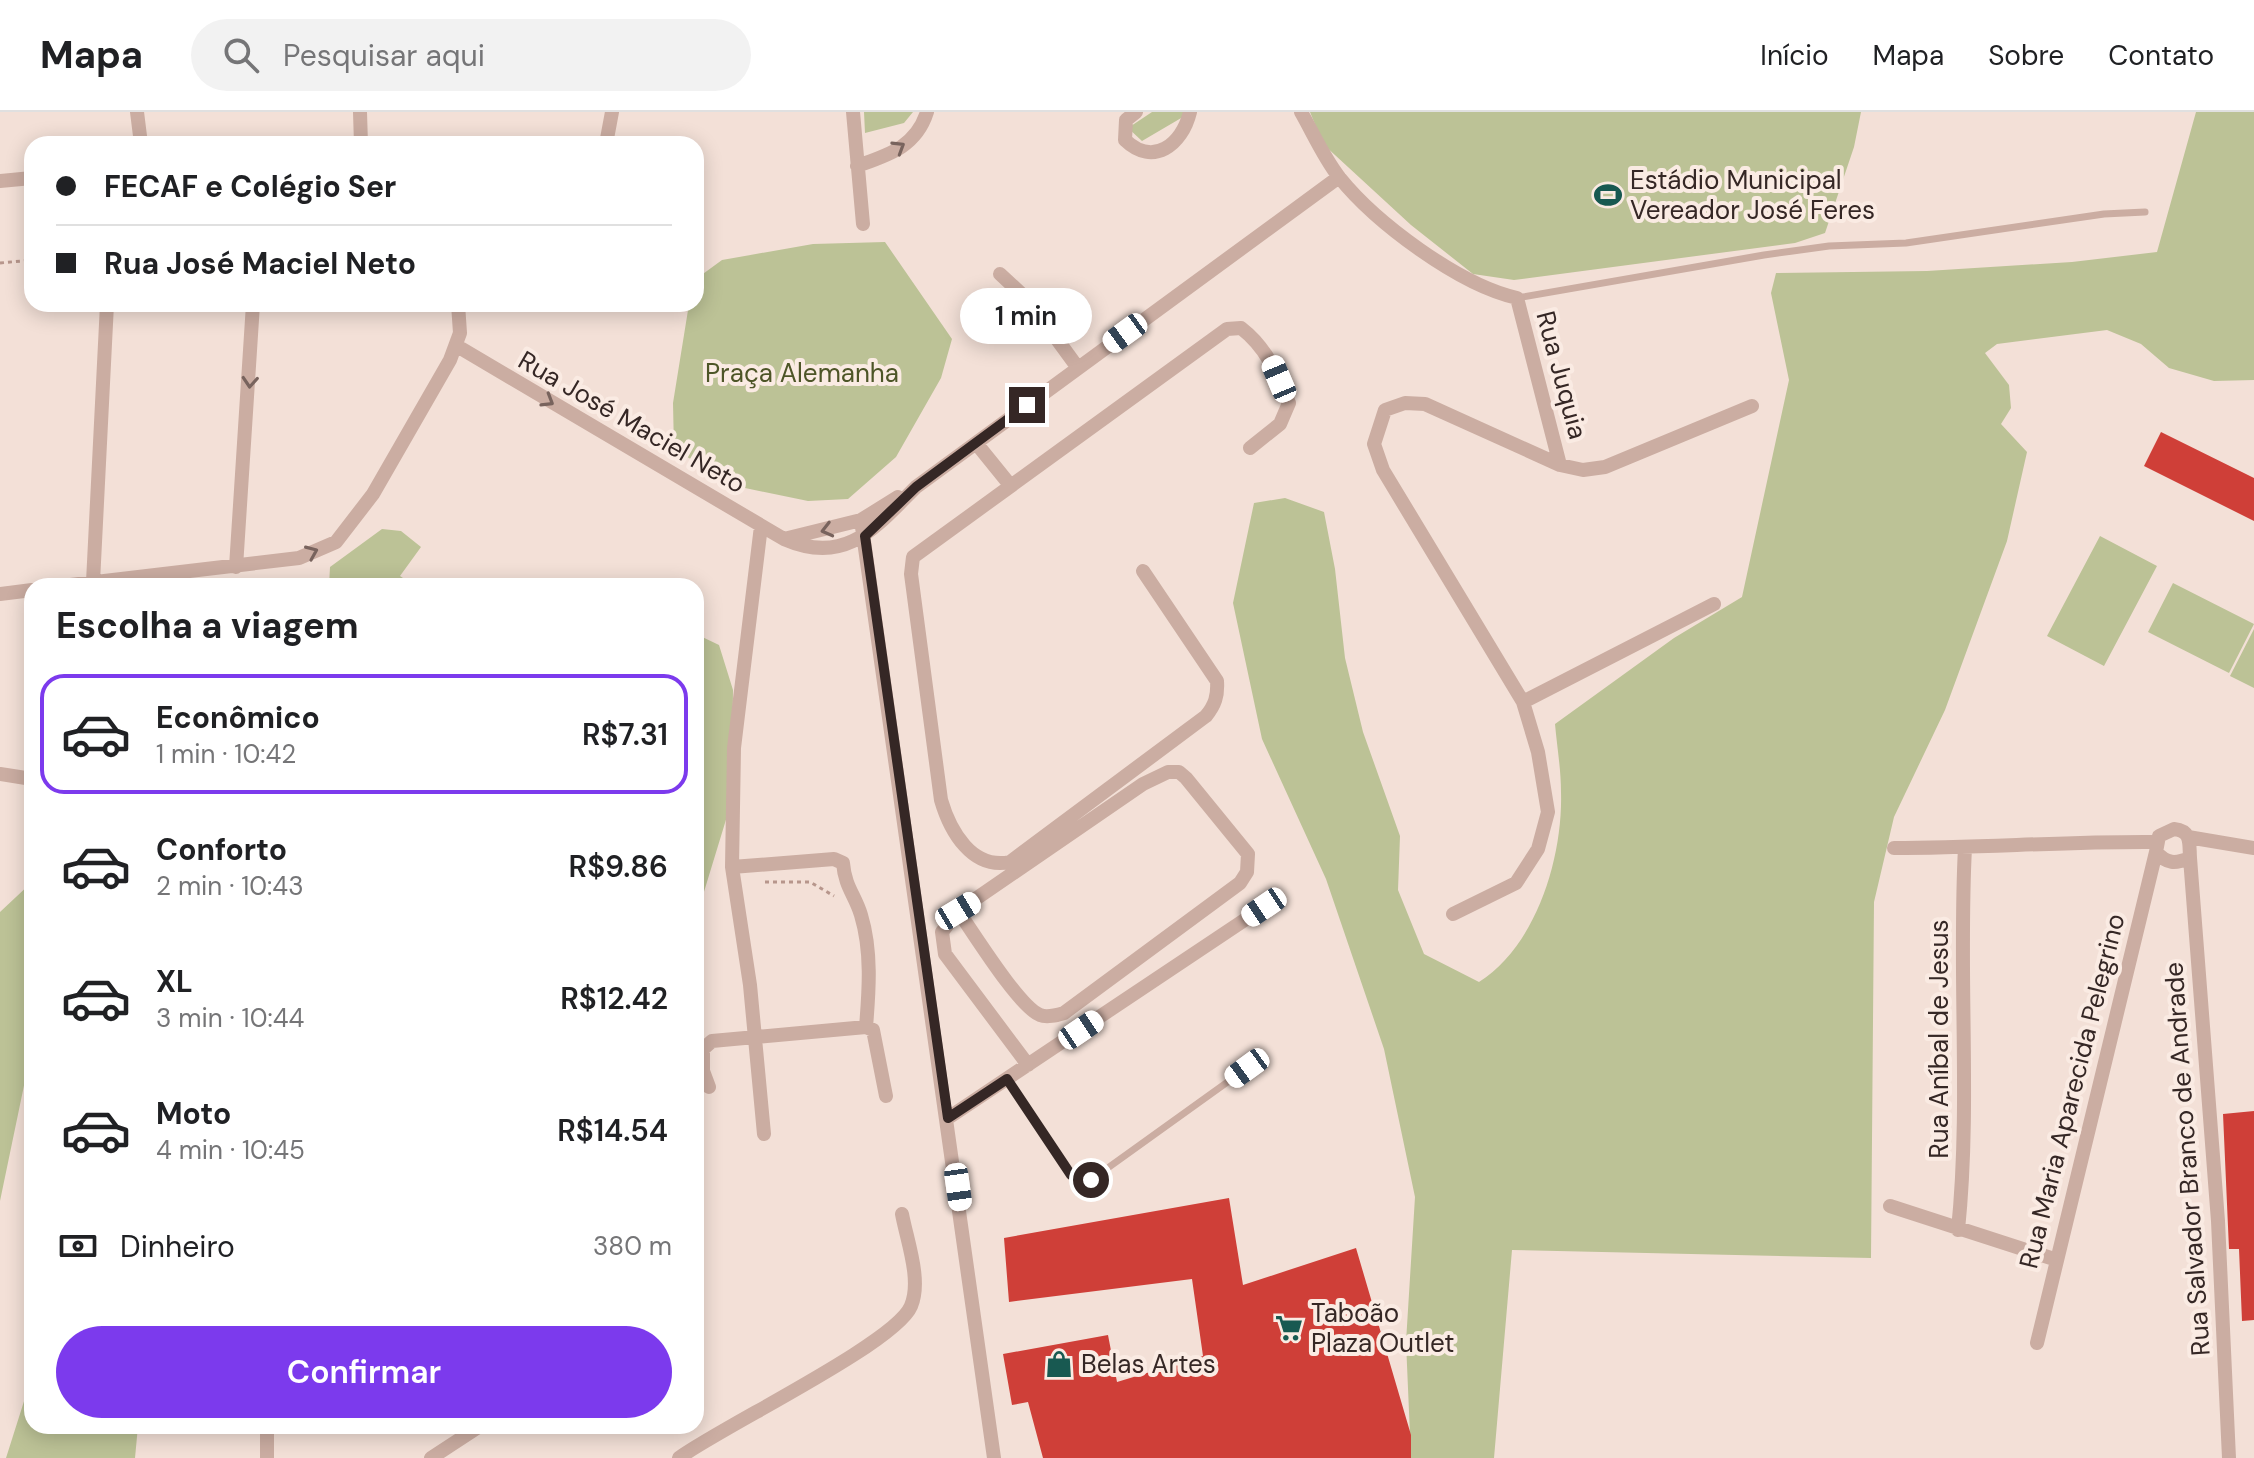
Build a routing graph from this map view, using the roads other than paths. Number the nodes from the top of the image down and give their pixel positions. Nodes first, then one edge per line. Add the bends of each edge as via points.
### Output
1 (137, 112) edge
2 (360, 112) edge
3 (611, 112) edge
4 (853, 112) edge
5 (927, 112) edge
6 (1136, 112) edge
7 (1190, 112) edge
8 (1301, 112) edge
9 (140, 136) edge
10 (361, 136) edge
11 (607, 136) edge
12 (857, 166) junction
13 (1339, 177) junction
14 (24, 179) edge
15 (0, 181) edge
16 (2145, 212) dead end
17 (863, 224) dead end
18 (1000, 274) dead end
19 (1517, 298) junction
20 (107, 312) edge
21 (252, 312) edge
22 (458, 312) edge
23 (457, 346) junction
24 (1078, 368) junction
25 (1752, 406) dead end
26 (976, 443) junction
27 (1250, 448) dead end
28 (1560, 465) junction
29 (1010, 485) junction
30 (916, 487) junction
31 (861, 520) junction
32 (761, 526) junction
33 (865, 536) junction
34 (784, 539) junction
35 (236, 567) junction
36 (1143, 571) dead end
37 (93, 578) edge
38 (131, 578) edge
39 (24, 591) edge
40 (0, 594) edge
41 (1714, 604) dead end
42 (1523, 702) junction
43 (0, 774) edge
44 (24, 778) edge
45 (2188, 837) junction
46 (2156, 847) junction
47 (1894, 848) dead end
48 (1965, 848) junction
49 (2254, 848) edge
50 (2190, 858) junction
51 (732, 867) junction
52 (1264, 907) dead end
53 (958, 911) junction
54 (1453, 914) dead end
55 (866, 1027) junction
56 (754, 1039) junction
57 (704, 1048) edge
58 (1028, 1065) junction
59 (1247, 1068) dead end
60 (704, 1074) edge
61 (1007, 1079) junction
62 (709, 1087) dead end
63 (886, 1096) dead end
64 (948, 1118) junction
65 (764, 1134) dead end
66 (1890, 1206) dead end
67 (902, 1214) dead end
68 (1958, 1230) junction
69 (2054, 1259) junction
70 (2037, 1343) dead end
71 (267, 1434) edge
72 (468, 1434) edge
73 (267, 1458) edge
74 (431, 1458) edge
75 (679, 1458) edge
76 (994, 1458) edge
77 (2229, 1458) edge

1 - 9 street
2 - 10 street
3 - 11 street
4 - 12 street
12 -> 5 street via 909,143
6 - 7 street via 1126,120 1125,140 1148,154 1182,134
8 - 13 street
12 - 17 street
13 - 19 street via 1460,278
13 - 24 street, Rua José Maciel Neto
14 - 15 street
16 - 19 lane via 1906,243 1829,246
18 - 24 street via 1029,301
19 - 28 street, Rua Juquia
20 - 37 street
21 -> 35 street
22 - 23 street
23 -> 32 street, Rua José Maciel Neto
35 -> 23 street via 299,558 336,542 373,494
24 - 26 street, Rua José Maciel Neto
25 - 28 street via 1605,467
26 - 29 street
26 - 30 street, Rua José Maciel Neto
27 - 29 street via 1280,424 1289,403 1270,358 1254,337 1241,328 1227,329
28 - 42 street via 1425,404 1385,410 1374,444 1383,470
29 - 36 street via 920,549 910,565 941,800 950,829 979,856 997,865 1010,862 1213,707 1217,681
30 - 31 street, Rua José Maciel Neto
30 - 33 street, Rua José Maciel Neto
31 - 33 street
31 -> 34 street, Rua José Maciel Neto
32 - 34 street, Rua José Maciel Neto
32 - 51 street via 734,748
33 - 34 street, Rua José Maciel Neto via 824,549
33 - 64 street
35 - 38 street
39 - 40 street
41 - 42 street
42 - 54 street via 1548,812 1538,849 1516,883
43 - 44 street
45 - 46 street via 2179,829 2168,829
45 - 49 street
45 - 50 street
46 - 48 street via 2068,841
46 - 50 street via 2171,863
46 - 69 street, Rua Maria Aparecida Pelegrino
47 - 48 street
48 - 68 street, Rua Aníbal de Jesus via 1965,1108
50 - 77 street, Rua Salvador Branco de Andrade via 2219,1236
51 - 55 street via 834,859 843,863 846,889 859,909 867,949
51 - 56 street
52 - 58 street
53 - 53 street via 1168,772 1186,778 1248,854 1240,883 1054,1016 1039,1015 1021,1000
53 - 58 street via 942,932 945,954
55 - 56 street
55 - 63 street via 878,1042
56 - 57 street via 712,1041
56 - 65 street
58 - 61 street
59 - 61 lane via 1083,1182 1071,1175
60 - 62 street
61 - 64 street
64 - 76 street
66 - 68 street
67 - 75 street via 914,1290 906,1315 868,1344
68 - 69 street
69 - 70 street, Rua Maria Aparecida Pelegrino
71 - 73 street
72 - 74 street

